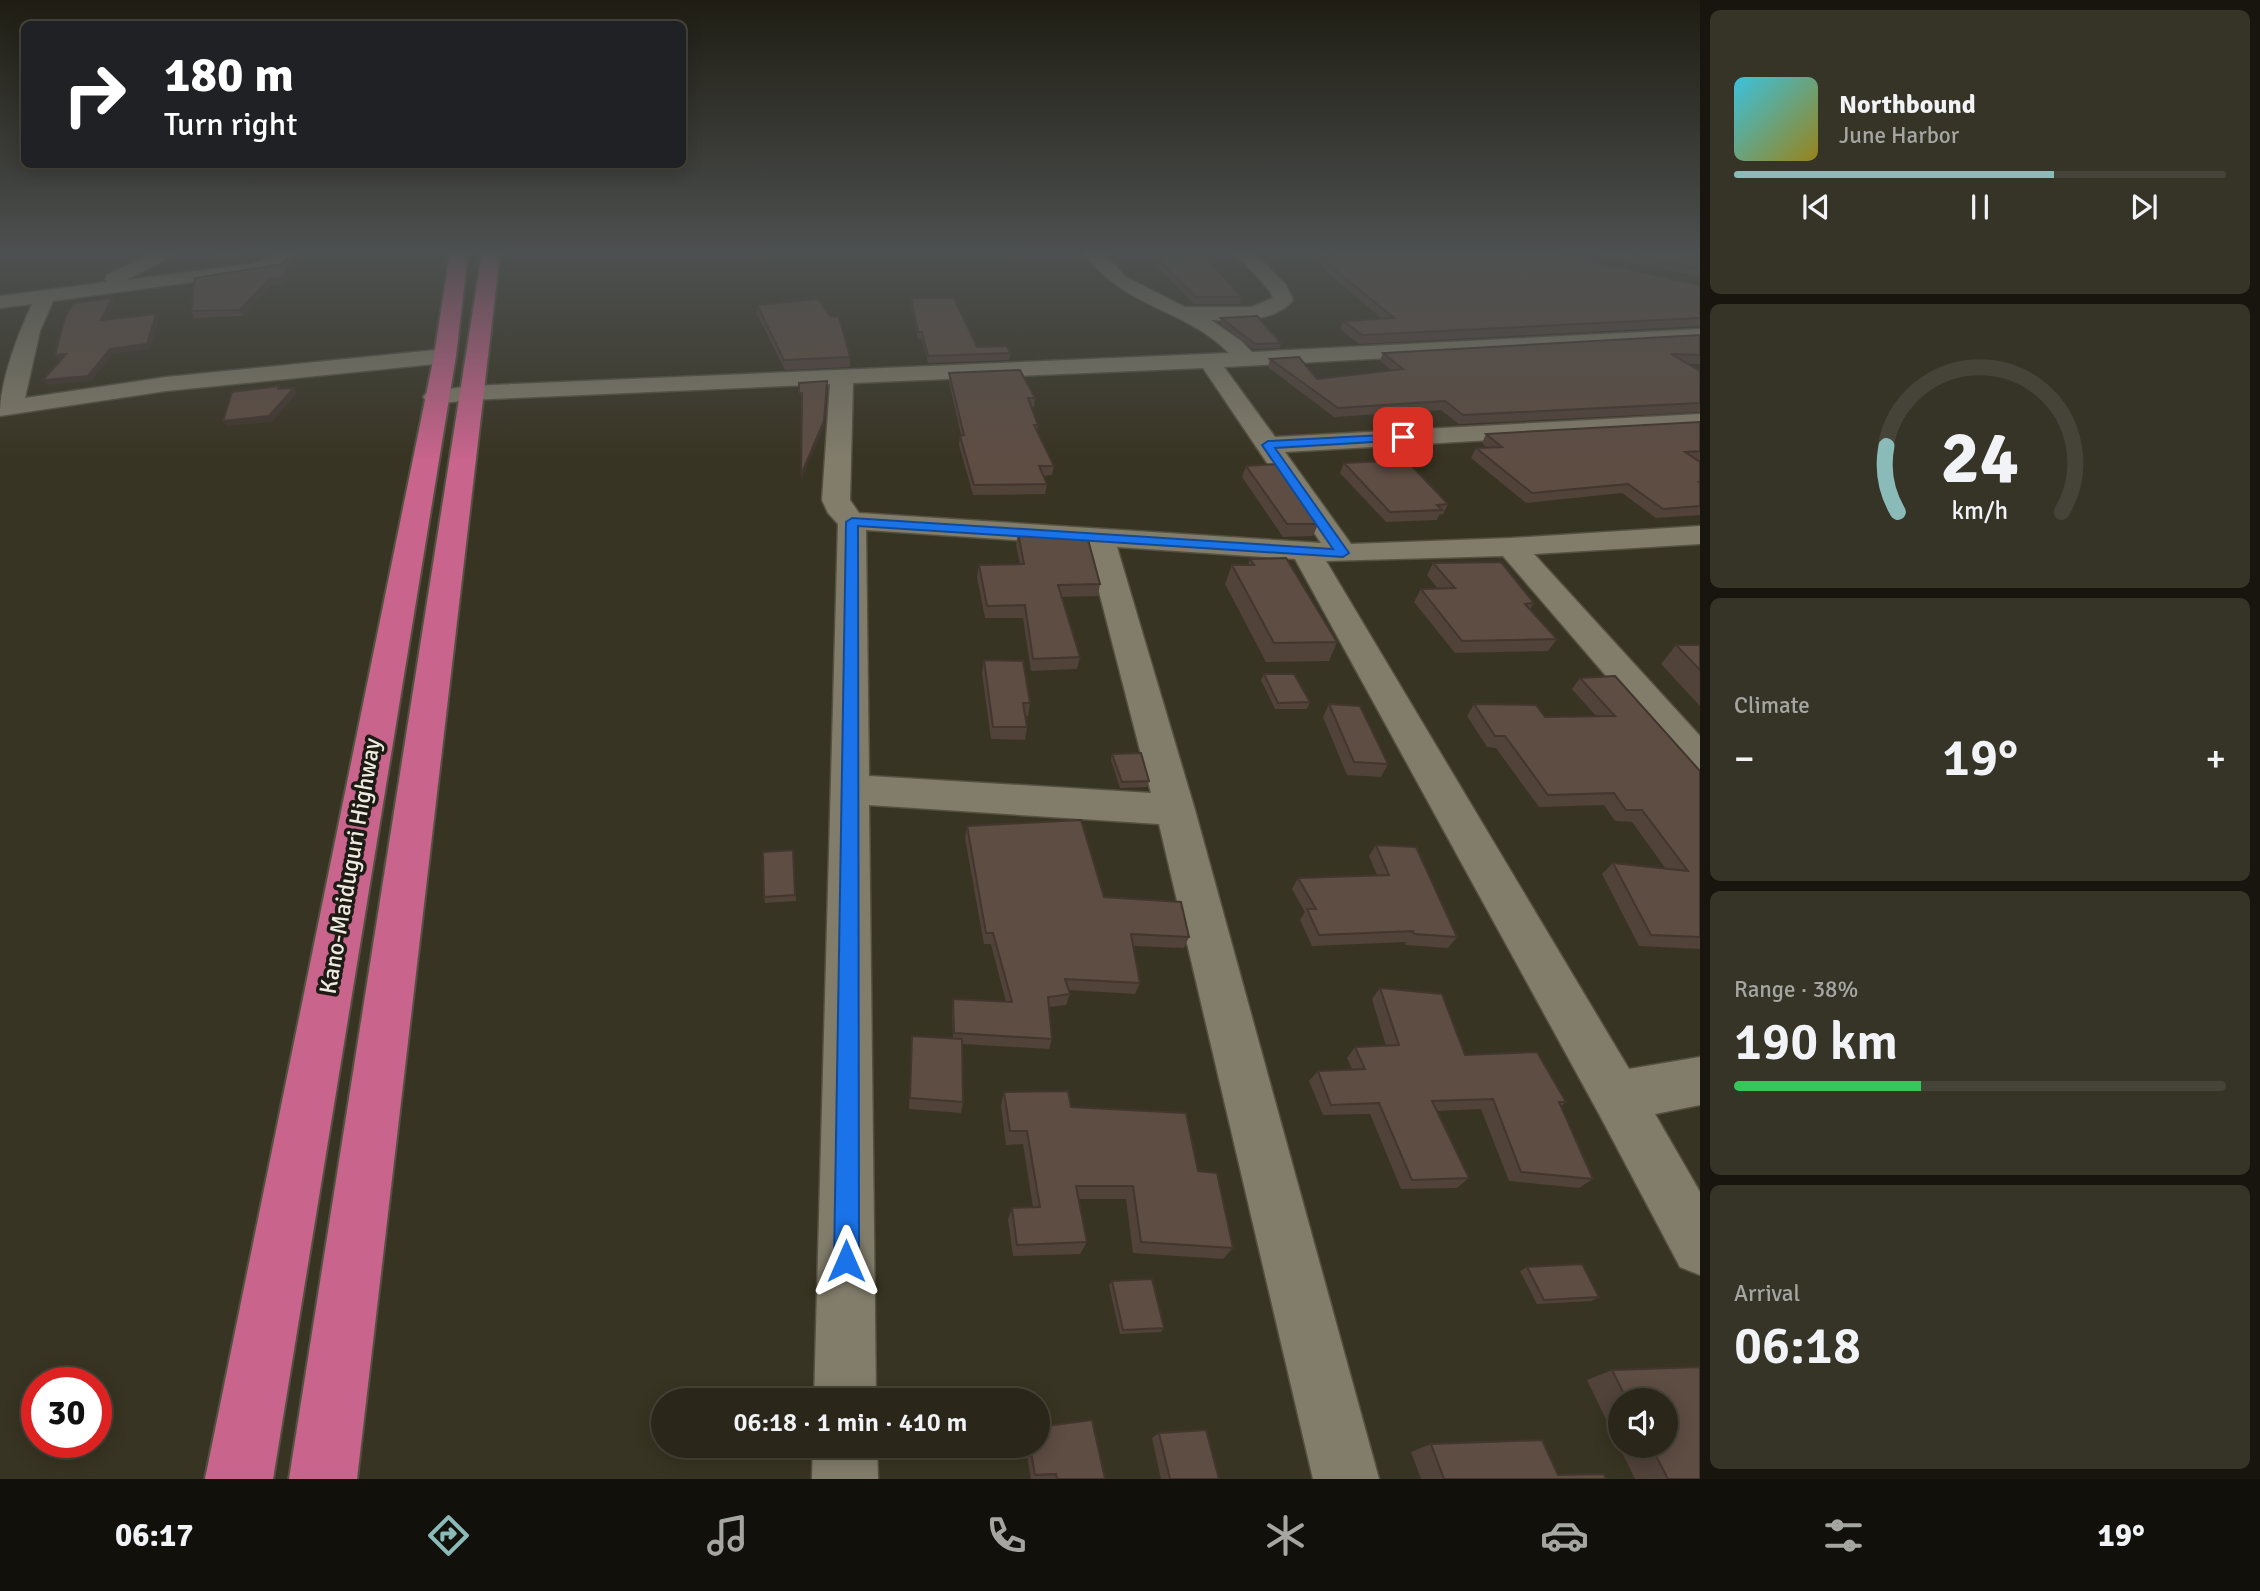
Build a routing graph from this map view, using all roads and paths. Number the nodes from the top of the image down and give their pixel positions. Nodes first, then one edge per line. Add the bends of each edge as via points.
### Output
1 (29, 322) edge
2 (450, 322) edge
3 (472, 322) edge
4 (1198, 322) edge
5 (1700, 335) edge
6 (1662, 337) junction
7 (1690, 355) edge
8 (445, 356) junction
9 (1245, 359) junction
10 (1209, 361) junction
11 (842, 377) junction
12 (452, 395) junction
13 (6, 408) edge
14 (1700, 421) edge
15 (1268, 445) junction
16 (852, 522) junction
17 (1700, 535) edge
18 (1100, 539) junction
19 (1511, 547) junction
20 (1324, 553) junction
21 (1700, 760) edge
22 (849, 789) junction
23 (1175, 810) junction
24 (1700, 1081) edge
25 (1617, 1096) junction
26 (1700, 1247) edge
27 (845, 1388) edge
28 (845, 1458) edge
29 (239, 1479) edge
30 (323, 1479) edge
31 (845, 1479) edge
32 (1346, 1479) edge

1 - 13 street via 20,335
2 - 8 highway, Kano-Maiduguri Highway
3 - 12 highway, Kano-Maiduguri Highway
4 - 9 street via 1224,337
5 - 6 street
6 - 7 street
6 - 9 street
8 - 12 highway, Kano-Maiduguri Highway
8 - 13 street via 166,384
9 - 10 street
10 - 11 street
10 - 15 street
11 - 12 street
11 - 16 street via 836,500
12 - 29 highway, Kano-Maiduguri Highway
12 - 30 highway, Kano-Maiduguri Highway
14 - 15 street
15 - 20 street
16 - 18 street
16 - 22 street
17 - 19 street
18 - 20 street
18 - 23 street
19 - 20 street
19 - 21 street
20 - 25 street
22 - 23 street
22 - 27 street
23 - 32 street
24 - 25 street
25 - 26 street
28 - 31 street

